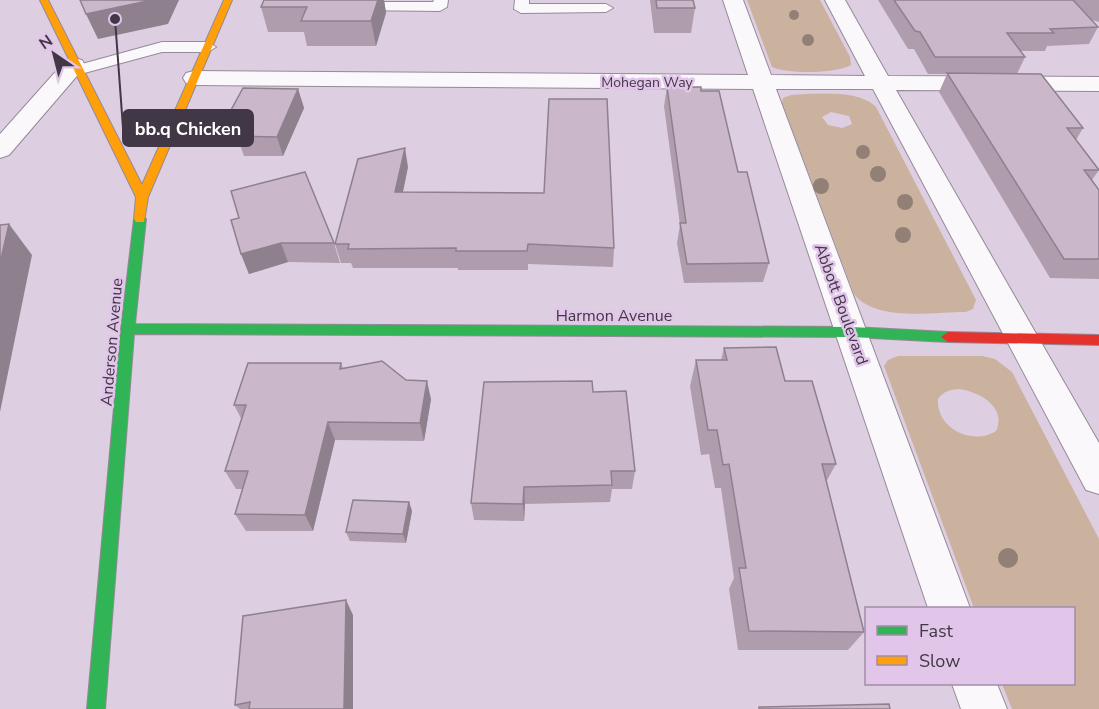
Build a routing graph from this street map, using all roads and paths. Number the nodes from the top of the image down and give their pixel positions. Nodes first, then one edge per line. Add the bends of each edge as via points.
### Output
1 (44, 0) edge
2 (228, 0) edge
3 (441, 0) edge
4 (522, 0) edge
5 (734, 0) edge
6 (835, 0) edge
7 (342, 6) edge
8 (606, 8) dead end
9 (208, 47) junction
10 (75, 68) junction
11 (194, 78) junction
12 (761, 82) junction
13 (882, 83) junction
14 (1099, 84) edge
15 (0, 150) edge
16 (142, 197) junction
17 (128, 330) junction
18 (852, 332) junction
19 (1022, 340) junction
20 (1099, 340) edge
21 (1099, 478) edge
22 (948, 607) edge
23 (975, 685) edge
24 (96, 709) edge
25 (984, 709) edge

1 - 10 main road
2 - 9 main road, Anderson Avenue
3 - 7 lane via 440,7
4 - 8 lane via 521,9
5 - 12 street, Abbott Boulevard
6 - 13 street
9 - 10 lane via 162,47
9 - 11 main road, Anderson Avenue
10 - 15 street
10 - 16 main road
11 - 12 street, Mohegan Way
11 - 16 main road, Anderson Avenue
12 - 13 street, Mohegan Way
12 - 18 street, Abbott Boulevard
13 - 14 street, Mohegan Way
13 - 19 street
16 - 17 main road, Anderson Avenue
17 - 18 main road, Harmon Avenue
17 - 24 main road, Anderson Avenue
18 - 19 main road, Harmon Avenue
18 - 22 street, Abbott Boulevard
19 - 20 main road, Harmon Avenue
19 - 21 street
23 - 25 street

